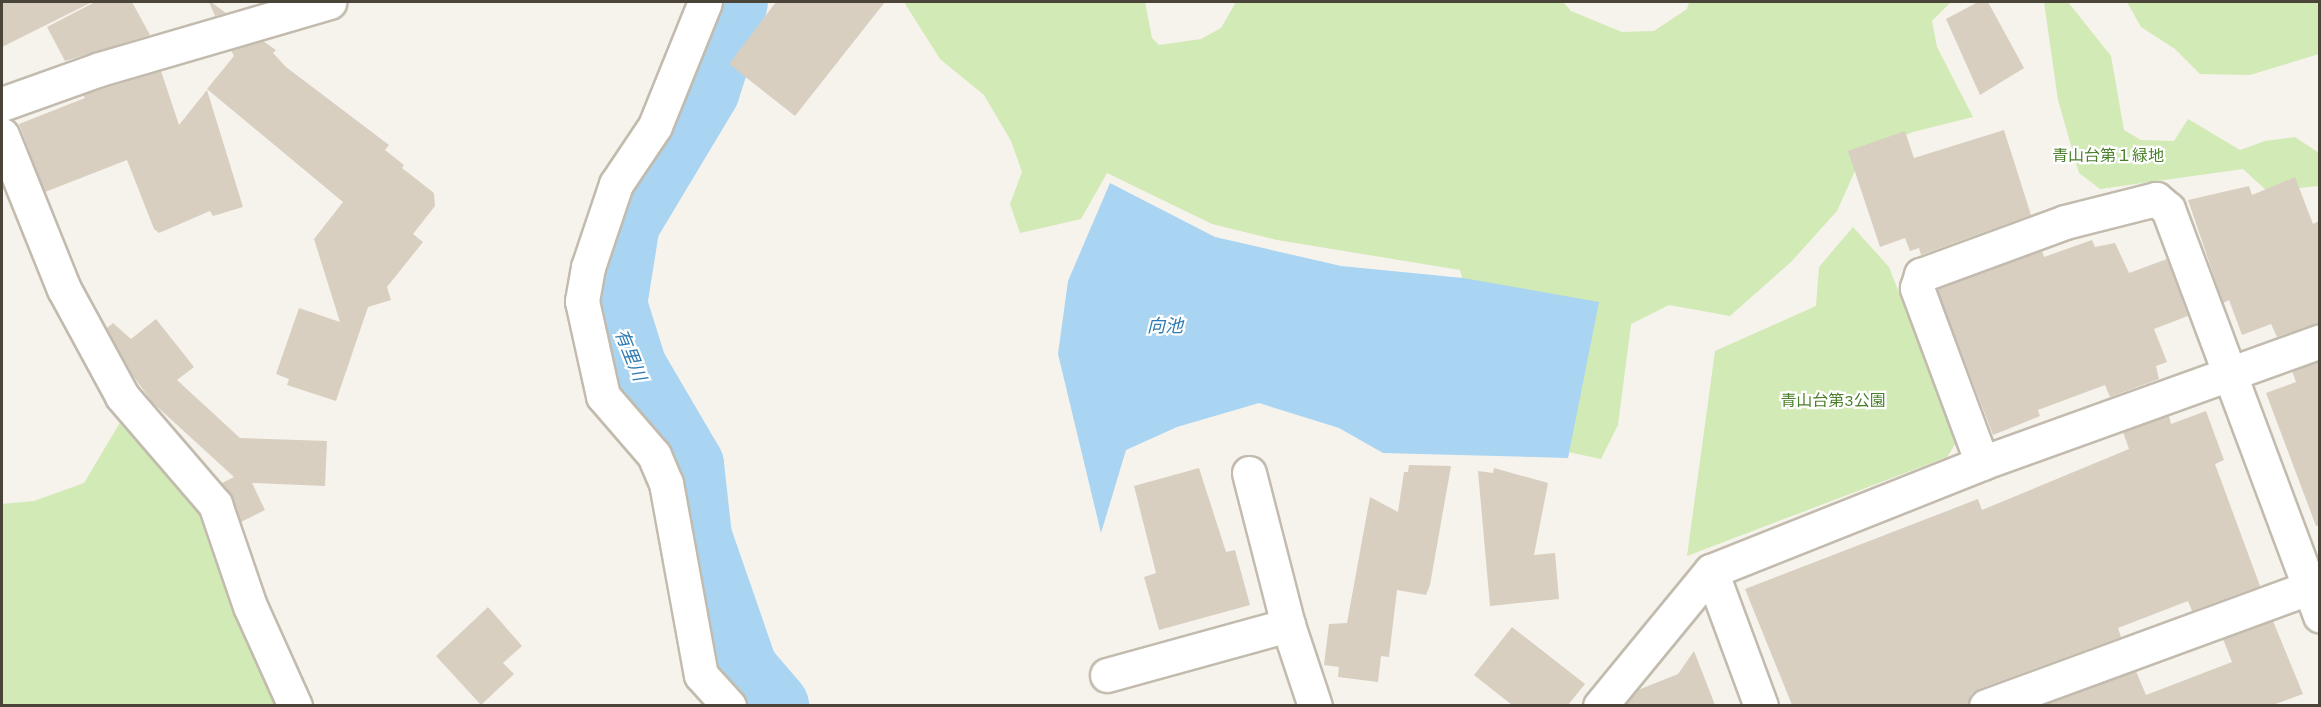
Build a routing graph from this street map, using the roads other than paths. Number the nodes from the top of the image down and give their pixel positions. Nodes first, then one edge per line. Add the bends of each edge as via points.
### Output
1 (329, 2) edge
2 (705, 2) edge
3 (2, 104) edge
4 (2, 135) edge
5 (2319, 341) edge
6 (2229, 376) junction
7 (1982, 464) junction
8 (1249, 473) dead end
9 (1711, 571) junction
10 (2314, 602) edge
11 (1288, 625) junction
12 (1107, 675) dead end
13 (295, 705) edge
14 (729, 705) edge
15 (1315, 705) edge
16 (1600, 705) edge
17 (1761, 705) edge
18 (1986, 705) edge

1 - 3 street via 100,69
2 - 14 street via 655,126 616,184 588,267 582,301 603,396 654,455 666,483 701,675
4 - 13 street via 64,289 122,396 215,504 250,606
5 - 6 street
6 - 7 street
6 - 7 street via 2168,209 2156,199 2065,222 1921,275 1917,288
6 - 10 street
7 - 9 street
8 - 11 street
9 - 16 street
9 - 17 street
10 - 18 street
11 - 12 street
11 - 15 street

